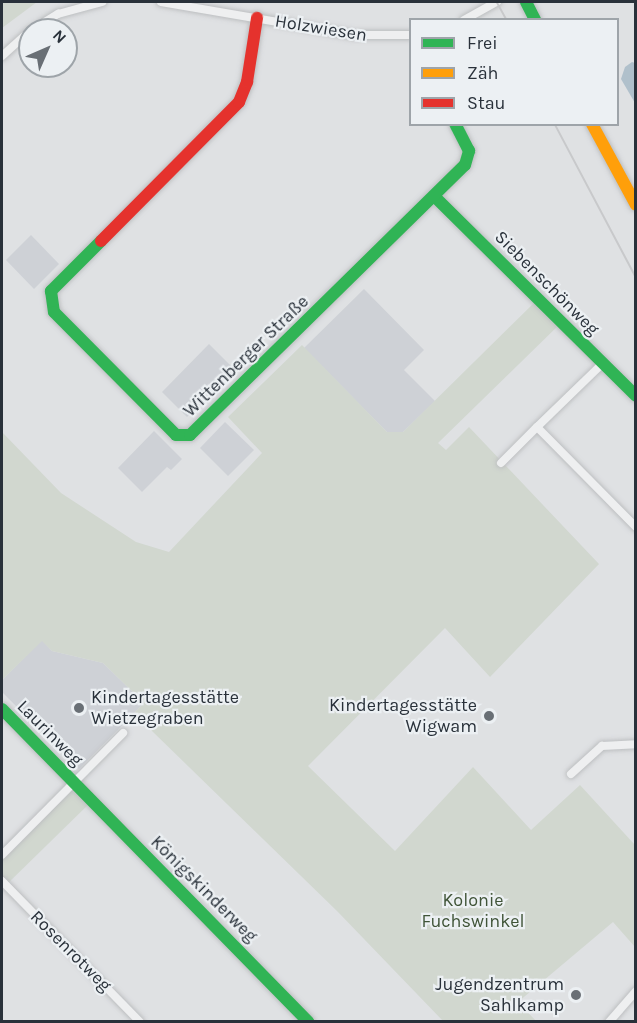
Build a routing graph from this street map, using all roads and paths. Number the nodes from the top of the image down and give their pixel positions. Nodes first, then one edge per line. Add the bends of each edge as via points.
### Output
1 (102, 2) edge
2 (161, 2) edge
3 (497, 2) edge
4 (526, 2) edge
5 (52, 18) edge
6 (257, 18) junction
7 (468, 18) edge
8 (534, 18) edge
9 (409, 35) edge
10 (18, 42) edge
11 (2, 56) edge
12 (456, 126) edge
13 (593, 126) edge
14 (434, 196) junction
15 (636, 205) edge
16 (603, 364) junction
17 (636, 396) edge
18 (537, 428) junction
19 (501, 463) dead end
20 (636, 527) edge
21 (2, 709) edge
22 (123, 733) dead end
23 (636, 744) edge
24 (571, 774) dead end
25 (73, 783) junction
26 (2, 855) edge
27 (2, 881) edge
28 (636, 991) edge
29 (140, 1022) edge
30 (309, 1022) edge
31 (609, 1022) edge

1 - 5 street
2 - 6 street, Holzwiesen
3 - 7 street
4 - 8 street
6 - 9 street, Holzwiesen via 355,35
6 - 14 street, Wittenberger Straße via 247,82 239,102 51,291 54,312 158,420 176,435 190,435 199,429
10 - 11 street
12 - 14 street, Wittenberger Straße via 468,151 465,165
13 - 15 street
14 - 16 street, Siebenschönweg
16 - 17 street, Siebenschönweg
16 - 18 street
18 - 19 street
18 - 20 street
21 - 25 street, Laurinweg
22 - 25 street
23 - 24 street via 602,746
25 - 26 street
25 - 30 street, Königskinderweg
27 - 29 street, Rosenrotweg
28 - 31 street

